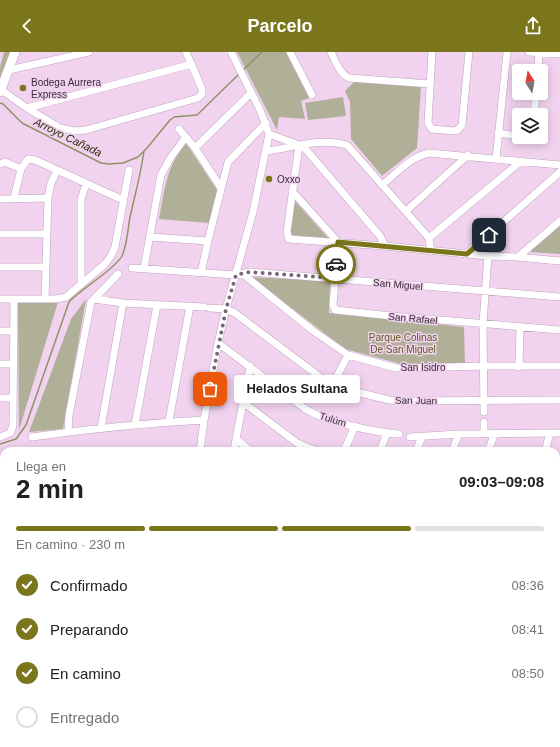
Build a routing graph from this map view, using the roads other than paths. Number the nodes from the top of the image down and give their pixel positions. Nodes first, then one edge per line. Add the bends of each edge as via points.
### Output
1 (15, 52) edge
2 (89, 52) edge
3 (186, 52) edge
4 (231, 52) edge
5 (290, 52) edge
6 (330, 52) edge
7 (432, 52) edge
8 (469, 52) edge
9 (507, 52) edge
10 (529, 52) edge
11 (539, 52) edge
12 (560, 54) edge
13 (192, 64) junction
14 (538, 64) edge
15 (9, 70) junction
16 (430, 84) junction
17 (0, 90) edge
18 (251, 93) junction
19 (312, 95) dead end
20 (27, 108) junction
21 (266, 123) junction
22 (179, 129) dead end
23 (498, 133) junction
24 (269, 134) junction
25 (512, 135) edge
26 (186, 137) junction
27 (300, 145) junction
28 (195, 148) junction
29 (266, 151) junction
30 (468, 156) junction
31 (496, 158) junction
32 (520, 162) junction
33 (0, 164) edge
34 (560, 165) edge
35 (21, 169) junction
36 (129, 170) dead end
37 (57, 171) junction
38 (560, 172) edge
39 (86, 184) junction
40 (382, 185) junction
41 (221, 188) junction
42 (292, 191) junction
43 (14, 198) junction
44 (48, 198) junction
45 (0, 199) edge
46 (123, 200) junction
47 (406, 211) junction
48 (560, 221) edge
49 (0, 234) edge
50 (48, 234) junction
51 (150, 237) junction
52 (429, 238) junction
53 (208, 242) junction
54 (338, 242) junction
55 (385, 246) junction
56 (431, 250) junction
57 (467, 254) junction
58 (488, 256) junction
59 (518, 257) junction
60 (560, 261) edge
61 (0, 267) edge
62 (46, 267) junction
63 (132, 268) dead end
64 (144, 268) junction
65 (201, 273) junction
66 (118, 274) dead end
67 (240, 275) junction
68 (335, 278) junction
69 (81, 283) junction
70 (485, 291) junction
71 (560, 296) edge
72 (0, 299) edge
73 (14, 299) junction
74 (46, 299) junction
75 (94, 299) junction
76 (124, 302) junction
77 (157, 305) junction
78 (190, 306) junction
79 (226, 309) junction
80 (483, 323) junction
81 (520, 328) junction
82 (560, 330) edge
83 (0, 331) edge
84 (14, 331) junction
85 (218, 343) junction
86 (348, 355) junction
87 (0, 364) edge
88 (13, 364) junction
89 (250, 366) junction
90 (483, 366) junction
91 (560, 366) edge
92 (519, 367) junction
93 (332, 386) junction
94 (329, 396) dead end
95 (0, 398) edge
96 (13, 398) junction
97 (484, 400) junction
98 (560, 400) edge
99 (243, 402) junction
100 (484, 412) dead end
101 (204, 420) junction
102 (169, 421) junction
103 (484, 422) dead end
104 (135, 425) junction
105 (355, 426) junction
106 (101, 428) junction
107 (68, 432) junction
108 (387, 433) junction
109 (484, 433) junction
110 (495, 433) junction
111 (550, 433) junction
112 (560, 433) edge
113 (399, 434) dead end
114 (459, 434) junction
115 (32, 436) dead end
116 (0, 437) edge
117 (410, 437) dead end
118 (422, 437) junction
119 (236, 439) junction
120 (201, 447) edge
121 (235, 447) edge
122 (246, 447) edge
123 (308, 447) edge
124 (346, 447) edge
125 (382, 447) edge
126 (418, 447) edge
127 (454, 447) edge
128 (490, 447) edge
129 (546, 447) edge

1 - 15 main road
2 - 15 street
3 - 13 street
4 - 18 street
5 - 19 street
6 - 16 street via 348,78
7 - 16 street
8 - 16 street via 463,120 458,130 435,129 430,126
9 - 23 street
10 - 11 street
11 - 12 street
11 - 14 street
13 - 20 street
13 - 20 street via 201,84 202,94 198,98 86,130 60,128
15 - 17 main road
17 - 20 street
18 - 21 street
18 - 28 street
21 - 24 street
21 - 41 street via 228,162
22 - 26 street
23 - 25 street
23 - 31 street
24 - 27 street
24 - 29 street
26 - 28 street
26 - 51 street via 171,157 162,175
27 - 29 street
27 - 40 street via 347,145
27 - 42 street
27 - 55 street via 380,236
28 - 41 street
29 - 67 street
30 - 31 street
30 - 40 street via 436,152 421,154
30 - 47 street
31 - 32 street
32 - 34 street
32 - 52 street
33 - 35 street via 4,162
35 - 37 street via 28,159
35 - 43 street
36 - 46 street
37 - 39 street
37 - 44 street
38 - 57 street
39 - 46 street
39 - 69 street via 81,200
40 - 47 street
41 - 53 street
42 - 54 street
42 - 54 street via 287,238
43 - 44 street
43 - 45 street
44 - 50 street
46 - 69 street via 115,248 111,256
47 - 52 street
48 - 59 street
49 - 50 street
50 - 62 street
51 - 53 street
51 - 64 street
52 - 56 street
53 - 65 street
54 - 55 street
54 - 68 street, San Rafael
55 - 56 street
56 - 57 street
57 - 58 street
58 - 59 street
58 - 70 street
59 - 60 street
61 - 62 street
62 - 74 street
63 - 64 street, San Miguel
64 - 65 street, San Miguel
65 - 67 street, San Miguel
66 - 75 street
67 - 68 street, San Miguel via 250,272
67 - 79 street
67 - 86 street, San Isidro
68 - 70 street, San Miguel
68 - 80 street, San Rafael via 332,305 335,310
69 - 74 street via 64,298
70 - 71 street, San Miguel
70 - 80 street
72 - 73 street
73 - 74 street
73 - 84 street
75 - 76 street
75 - 107 street via 90,306
76 - 77 street
76 - 106 street
77 - 78 street
77 - 104 street
78 - 79 street
78 - 102 street
79 - 85 street
79 - 93 street, San Juan via 235,312
80 - 81 street, San Rafael
80 - 90 street
81 - 82 street, San Rafael
81 - 92 street
83 - 84 street
84 - 88 street
85 - 89 street, Tulúm
85 - 101 street
86 - 90 street, San Isidro via 396,368
86 - 93 street
87 - 88 street
88 - 96 street
89 - 99 street
89 - 105 street, Tulúm via 309,411
90 - 92 street, San Isidro
90 - 97 street
91 - 92 street, San Isidro
93 - 94 street
93 - 97 street, San Juan via 396,400
95 - 96 street
96 - 116 street via 12,432
97 - 98 street, San Juan
97 - 100 street
99 - 119 street
99 - 123 street via 297,443
101 - 102 street
101 - 120 street
102 - 104 street
103 - 109 street
104 - 106 street
105 - 108 street, Tulúm
105 - 124 street
106 - 107 street
107 - 115 street
108 - 113 street, Tulúm
108 - 125 street
109 - 110 street
109 - 114 street
110 - 111 street
110 - 128 street
111 - 112 street
111 - 129 street
114 - 118 street via 431,434
114 - 127 street
117 - 118 street
118 - 126 street
119 - 121 street
119 - 122 street

